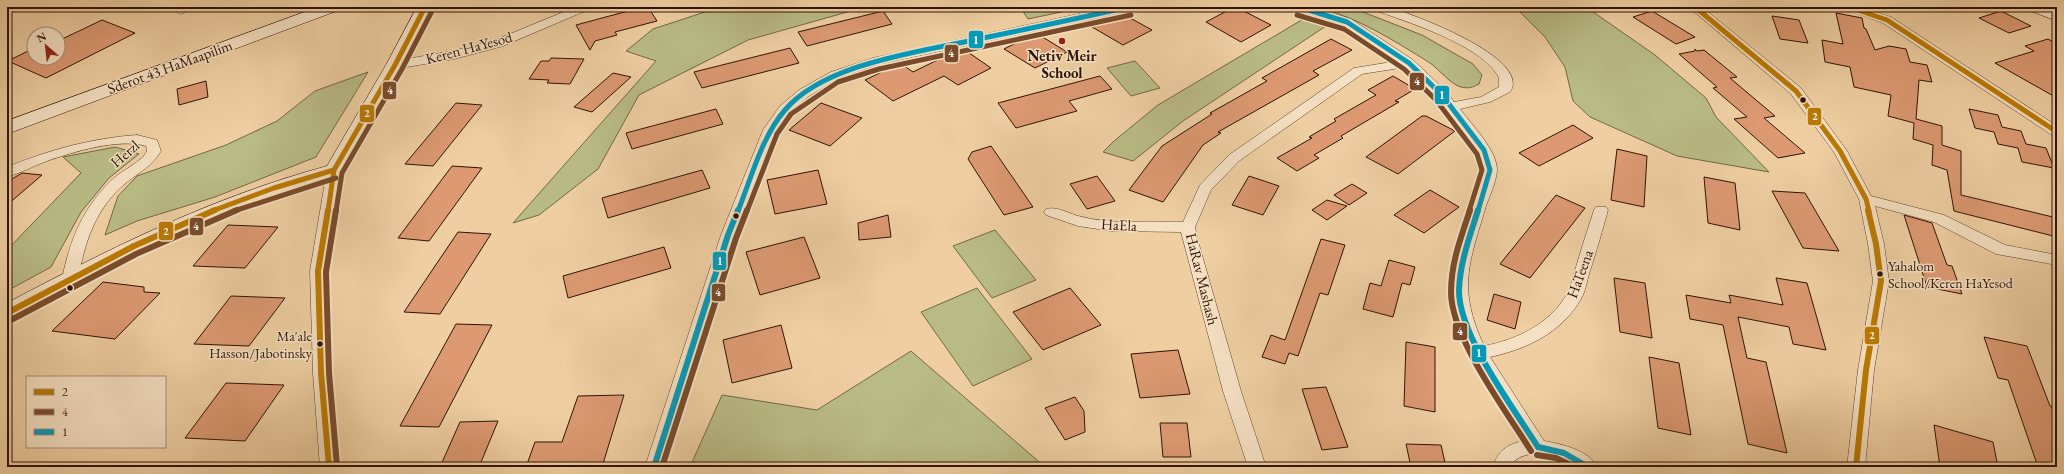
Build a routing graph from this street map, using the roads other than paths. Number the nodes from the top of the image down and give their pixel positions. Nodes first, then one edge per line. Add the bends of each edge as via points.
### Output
1 (298, 7) edge
2 (333, 7) edge
3 (424, 7) edge
4 (586, 7) edge
5 (1129, 7) edge
6 (1299, 7) edge
7 (1375, 7) edge
8 (1695, 7) edge
9 (1849, 7) edge
10 (2034, 7) edge
11 (2057, 16) edge
12 (1409, 63) junction
13 (395, 65) junction
14 (1451, 107) junction
15 (7, 113) edge
16 (7, 128) edge
17 (2057, 132) edge
18 (334, 170) junction
19 (7, 172) edge
20 (1866, 199) junction
21 (1601, 210) dead end
22 (1052, 212) dead end
23 (1188, 227) junction
24 (2057, 260) edge
25 (70, 279) junction
26 (7, 313) edge
27 (1478, 353) junction
28 (1538, 447) junction
29 (329, 467) edge
30 (654, 467) edge
31 (1257, 467) edge
32 (1501, 467) edge
33 (1588, 467) edge
34 (1856, 467) edge

1 - 15 main road, Sderot 43 HaMaapilim
2 - 16 main road, Sderot 43 HaMaapilim
3 - 13 main road
4 - 13 street, Keren HaYesod via 499,43 454,55
5 - 30 street via 877,61 835,75 804,93 785,109 770,130 728,235
6 - 12 street via 1347,22
7 - 14 street via 1476,50 1503,72 1506,80 1505,89 1494,97 1482,102
8 - 20 street via 1796,91 1840,151
9 - 17 street via 1887,20
10 - 11 main road
12 - 14 street
12 - 23 street, HaRav Mashash via 1358,72 1234,158 1205,188
13 - 18 main road
14 - 27 street via 1484,150 1490,170 1461,265 1459,292 1466,324
18 - 25 main road via 291,182 201,215
18 - 29 street via 318,271 320,373
19 - 25 street, Herzl via 75,148 137,139 152,143 154,151 149,160 123,178 104,196 86,220
20 - 24 street via 1939,218 2001,250
20 - 34 street via 1881,281 1866,370
21 - 27 street, HaTeena via 1574,297 1562,313 1544,329 1520,344
22 - 23 street, HaEla via 1078,221 1112,226
23 - 31 street, HaRav Mashash via 1232,391
25 - 26 main road
27 - 28 street
28 - 32 street via 1523,448 1510,454
28 - 33 street via 1568,454

